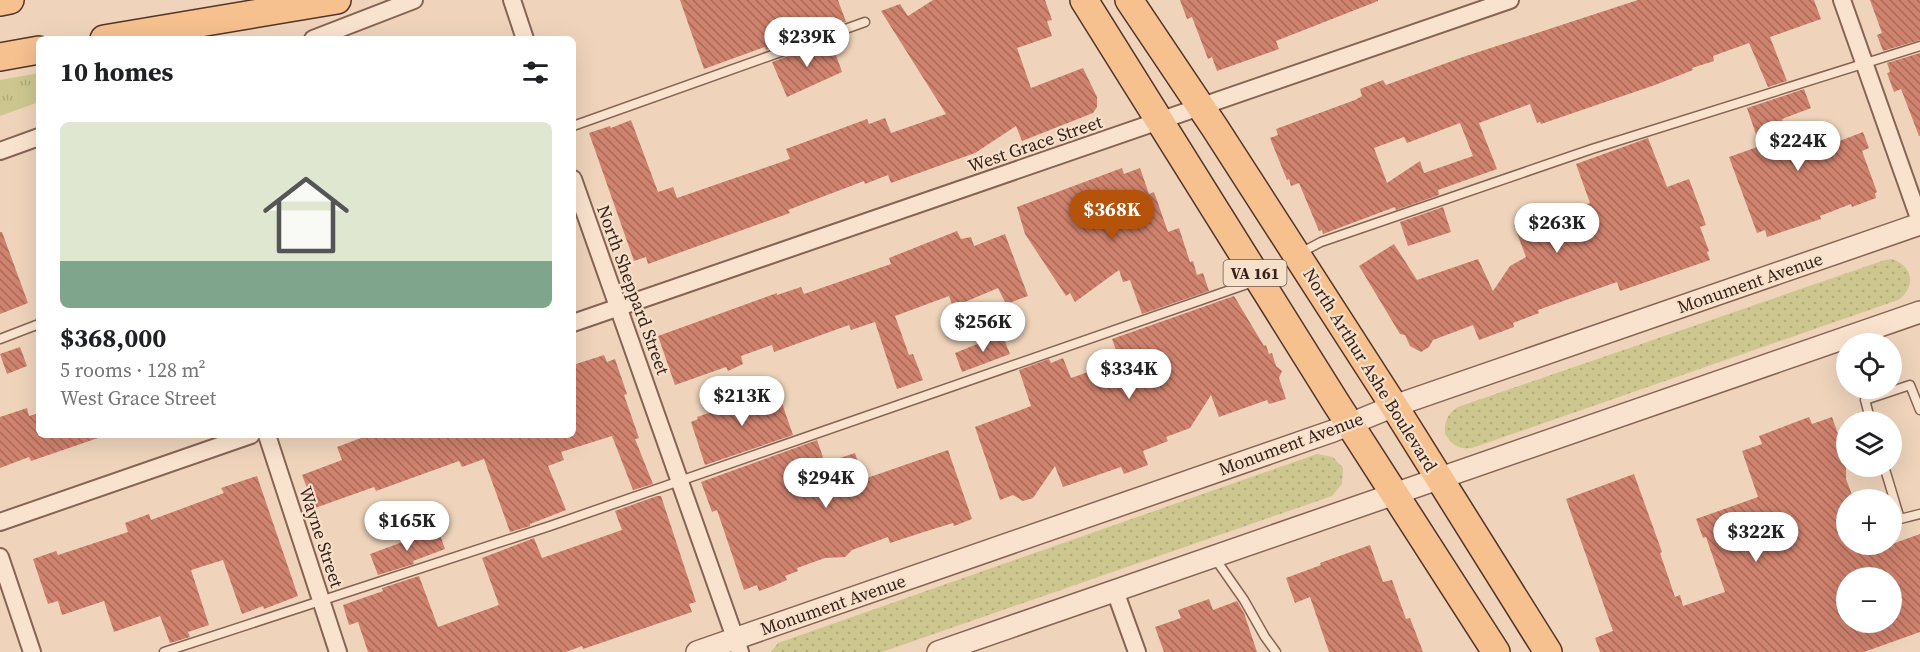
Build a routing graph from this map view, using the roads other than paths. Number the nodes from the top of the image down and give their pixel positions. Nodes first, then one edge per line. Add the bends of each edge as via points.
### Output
1 (10, 0) edge
2 (338, 0) edge
3 (414, 0) edge
4 (512, 0) edge
5 (1084, 0) edge
6 (1129, 0) edge
7 (1510, 0) edge
8 (1842, 0) edge
9 (0, 2) edge
10 (865, 22) dead end
11 (137, 36) edge
12 (321, 36) edge
13 (524, 36) edge
14 (1920, 46) edge
15 (36, 51) edge
16 (0, 57) edge
17 (1866, 64) junction
18 (1202, 106) junction
19 (1160, 121) junction
20 (576, 125) edge
21 (36, 138) edge
22 (0, 151) edge
23 (576, 188) edge
24 (1920, 223) edge
25 (1297, 255) junction
26 (1259, 280) junction
27 (619, 307) junction
28 (1920, 312) edge
29 (576, 322) edge
30 (36, 325) edge
31 (0, 339) edge
32 (1394, 406) junction
33 (1920, 410) edge
34 (1868, 411) edge
35 (1350, 424) junction
36 (242, 438) edge
37 (268, 438) edge
38 (1887, 477) edge
39 (680, 480) junction
40 (1440, 480) junction
41 (1395, 494) junction
42 (1920, 514) edge
43 (0, 522) edge
44 (0, 557) edge
45 (1213, 557) junction
46 (1115, 591) junction
47 (322, 601) junction
48 (738, 645) edge
49 (32, 652) edge
50 (164, 652) edge
51 (338, 652) edge
52 (697, 652) edge
53 (938, 652) edge
54 (1137, 652) edge
55 (1276, 652) edge
56 (1496, 652) edge
57 (1548, 652) edge

1 - 9 main road
2 - 11 main road
3 - 12 street
4 - 13 street
5 - 19 main road, VA 161
6 - 18 main road, North Arthur Ashe Boulevard / VA 161
7 - 18 street, West Grace Street
8 - 17 street
10 - 20 lane
14 - 17 lane
15 - 16 main road
17 - 24 street
17 - 25 lane via 1592,149 1321,242
18 - 19 street, West Grace Street
18 - 25 main road, North Arthur Ashe Boulevard / VA 161
19 - 26 main road, VA 161
19 - 27 street, West Grace Street
21 - 22 street
23 - 27 street, North Sheppard Street
24 - 32 street, Monument Avenue
25 - 32 main road, North Arthur Ashe Boulevard / VA 161
26 - 35 main road, VA 161
26 - 39 lane
27 - 29 street, West Grace Street
27 - 39 street, North Sheppard Street
28 - 40 street
30 - 31 lane
32 - 35 street, Monument Avenue
32 - 40 main road, North Arthur Ashe Boulevard / VA 161
33 - 34 lane via 1910,385 1865,400
35 - 41 main road, VA 161
35 - 48 street, Monument Avenue
36 - 43 street
37 - 47 street, Wayne Street
38 - 42 lane via 1900,519
39 - 47 lane
39 - 48 street, North Sheppard Street
40 - 41 street
40 - 57 main road, North Arthur Ashe Boulevard / VA 161
41 - 45 street
41 - 56 main road, VA 161
44 - 49 street
45 - 46 street
45 - 55 lane
46 - 53 street
46 - 54 street
47 - 50 lane
47 - 51 street, Wayne Street
48 - 52 street, Monument Avenue

